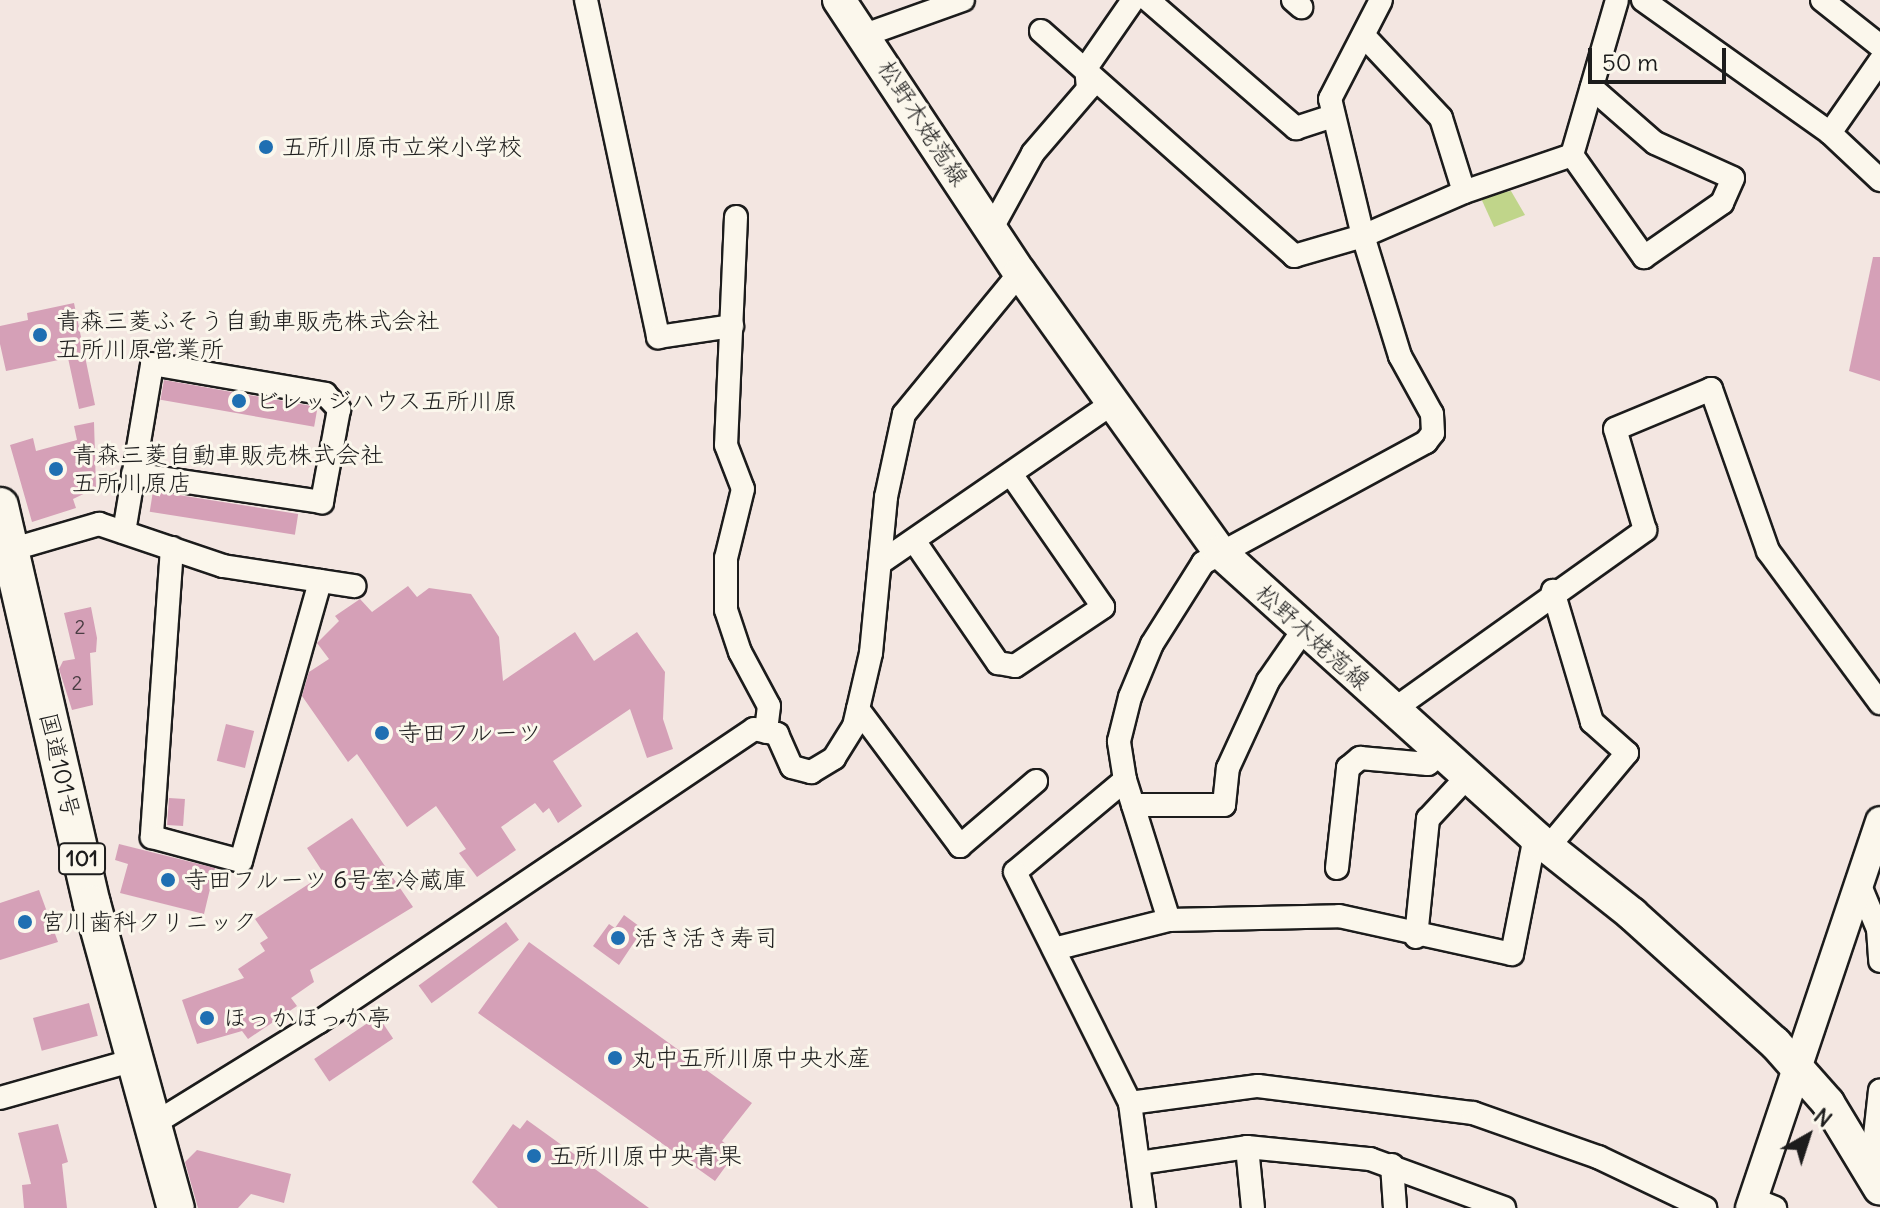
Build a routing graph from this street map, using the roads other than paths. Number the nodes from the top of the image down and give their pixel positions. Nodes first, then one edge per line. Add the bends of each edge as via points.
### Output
1 (586, 0) edge
2 (839, 0) edge
3 (963, 0) edge
4 (1133, 0) edge
5 (1148, 0) edge
6 (1381, 0) edge
7 (1617, 0) edge
8 (1643, 0) edge
9 (1822, 0) edge
10 (1041, 31) dead end
11 (865, 35) junction
12 (1364, 36) junction
13 (1880, 46) edge
14 (1880, 61) edge
15 (1086, 68) junction
16 (1592, 88) junction
17 (1332, 116) junction
18 (1830, 133) junction
19 (1572, 155) junction
20 (1880, 180) edge
21 (1464, 192) junction
22 (736, 217) dead end
23 (992, 228) junction
24 (1363, 236) junction
25 (1020, 273) junction
26 (732, 326) junction
27 (1111, 404) junction
28 (133, 474) junction
29 (1011, 474) junction
30 (0, 506) edge
31 (124, 532) junction
32 (915, 542) junction
33 (172, 548) junction
34 (10, 550) junction
35 (1220, 552) junction
36 (880, 563) junction
37 (320, 581) junction
38 (354, 586) dead end
39 (1553, 591) junction
40 (11, 606) edge
41 (1304, 629) junction
42 (1880, 703) edge
43 (858, 709) junction
44 (1393, 710) junction
45 (766, 732) junction
46 (1441, 753) junction
47 (1467, 777) junction
48 (1125, 780) junction
49 (1036, 781) dead end
50 (1133, 805) junction
51 (1880, 822) edge
52 (1542, 841) junction
53 (1337, 868) dead end
54 (1858, 881) junction
55 (1169, 920) junction
56 (1416, 937) junction
57 (1054, 949) junction
58 (1880, 961) edge
59 (134, 1060) junction
60 (1796, 1064) junction
61 (1880, 1090) edge
62 (0, 1098) edge
63 (1130, 1103) junction
64 (152, 1125) junction
65 (1247, 1147) junction
66 (1139, 1163) junction
67 (1392, 1165) junction
68 (1875, 1181) edge
69 (1759, 1205) edge
70 (176, 1208) edge
71 (1144, 1208) edge
72 (1253, 1208) edge
73 (1395, 1208) edge
74 (1504, 1208) edge
75 (1705, 1208) edge
76 (1712, 1208) edge
77 (1723, 1208) edge

1 - 26 street via 658,337
2 - 11 main road, 松野木姥萢線
3 - 11 street
4 - 15 street
5 - 17 street via 1296,128
6 - 12 street
7 - 16 street
8 - 18 street
9 - 13 street
10 - 15 street
11 - 23 main road, 松野木姥萢線
12 - 17 street via 1335,83
12 - 21 street via 1441,118
14 - 18 street
15 - 23 street via 1088,89 1033,153
15 - 24 street via 1294,256
16 - 19 street
16 - 19 street via 1655,143 1733,178 1722,203 1644,257
17 - 24 street
18 - 20 street
19 - 21 street
21 - 24 street
22 - 26 street
23 - 25 main road, 松野木姥萢線
24 - 35 street via 1400,356 1432,414 1433,433 1426,442
25 - 27 main road, 松野木姥萢線
25 - 36 street via 904,414 894,443
26 - 45 street via 726,445 743,489 726,558 726,610 740,652 769,706
27 - 29 street
27 - 35 main road, 松野木姥萢線
28 - 28 street via 152,364 325,394 339,409 322,502
28 - 31 street
29 - 32 street
29 - 32 street via 1103,607 1015,666 998,663
30 - 34 highway, 国道101号 / 101
31 - 33 street
31 - 34 street via 99,524
32 - 36 street
33 - 37 street via 223,566
33 - 37 street via 152,837 241,861
34 - 40 highway, 国道101号 / 101
35 - 41 main road, 松野木姥萢線
35 - 48 street via 1203,563 1152,644 1119,741
36 - 43 street via 871,653
37 - 38 street
39 - 42 street via 1645,530 1615,429 1711,389 1768,551
39 - 44 street
39 - 52 street via 1592,722 1627,753
40 - 59 highway, 国道101号 / 101
41 - 44 main road, 松野木姥萢線
41 - 50 street via 1268,681 1228,768 1224,805
43 - 45 street via 834,758 811,772 792,767 777,734
43 - 49 street via 960,846
44 - 46 main road, 松野木姥萢線
45 - 64 street via 754,729 319,1022
46 - 47 main road, 松野木姥萢線
46 - 53 street via 1428,764 1360,758 1348,768
47 - 52 main road, 松野木姥萢線
47 - 56 street via 1428,819
48 - 50 street
48 - 57 street via 1015,872
50 - 55 street
51 - 54 street
52 - 56 street via 1512,954
52 - 60 main road, 松野木姥萢線
54 - 58 street via 1878,929
54 - 60 street
55 - 56 street via 1339,916
55 - 57 street
57 - 63 street
59 - 62 street
59 - 64 highway, 国道101号 / 101
60 - 68 main road, 松野木姥萢線 via 1839,1118
60 - 69 street
61 - 68 street
63 - 66 street
63 - 75 street via 1258,1086 1473,1113 1598,1157
64 - 70 highway, 国道101号 / 101
65 - 66 street
65 - 67 street
65 - 72 street
66 - 71 street
67 - 73 street
67 - 74 street
76 - 77 street

